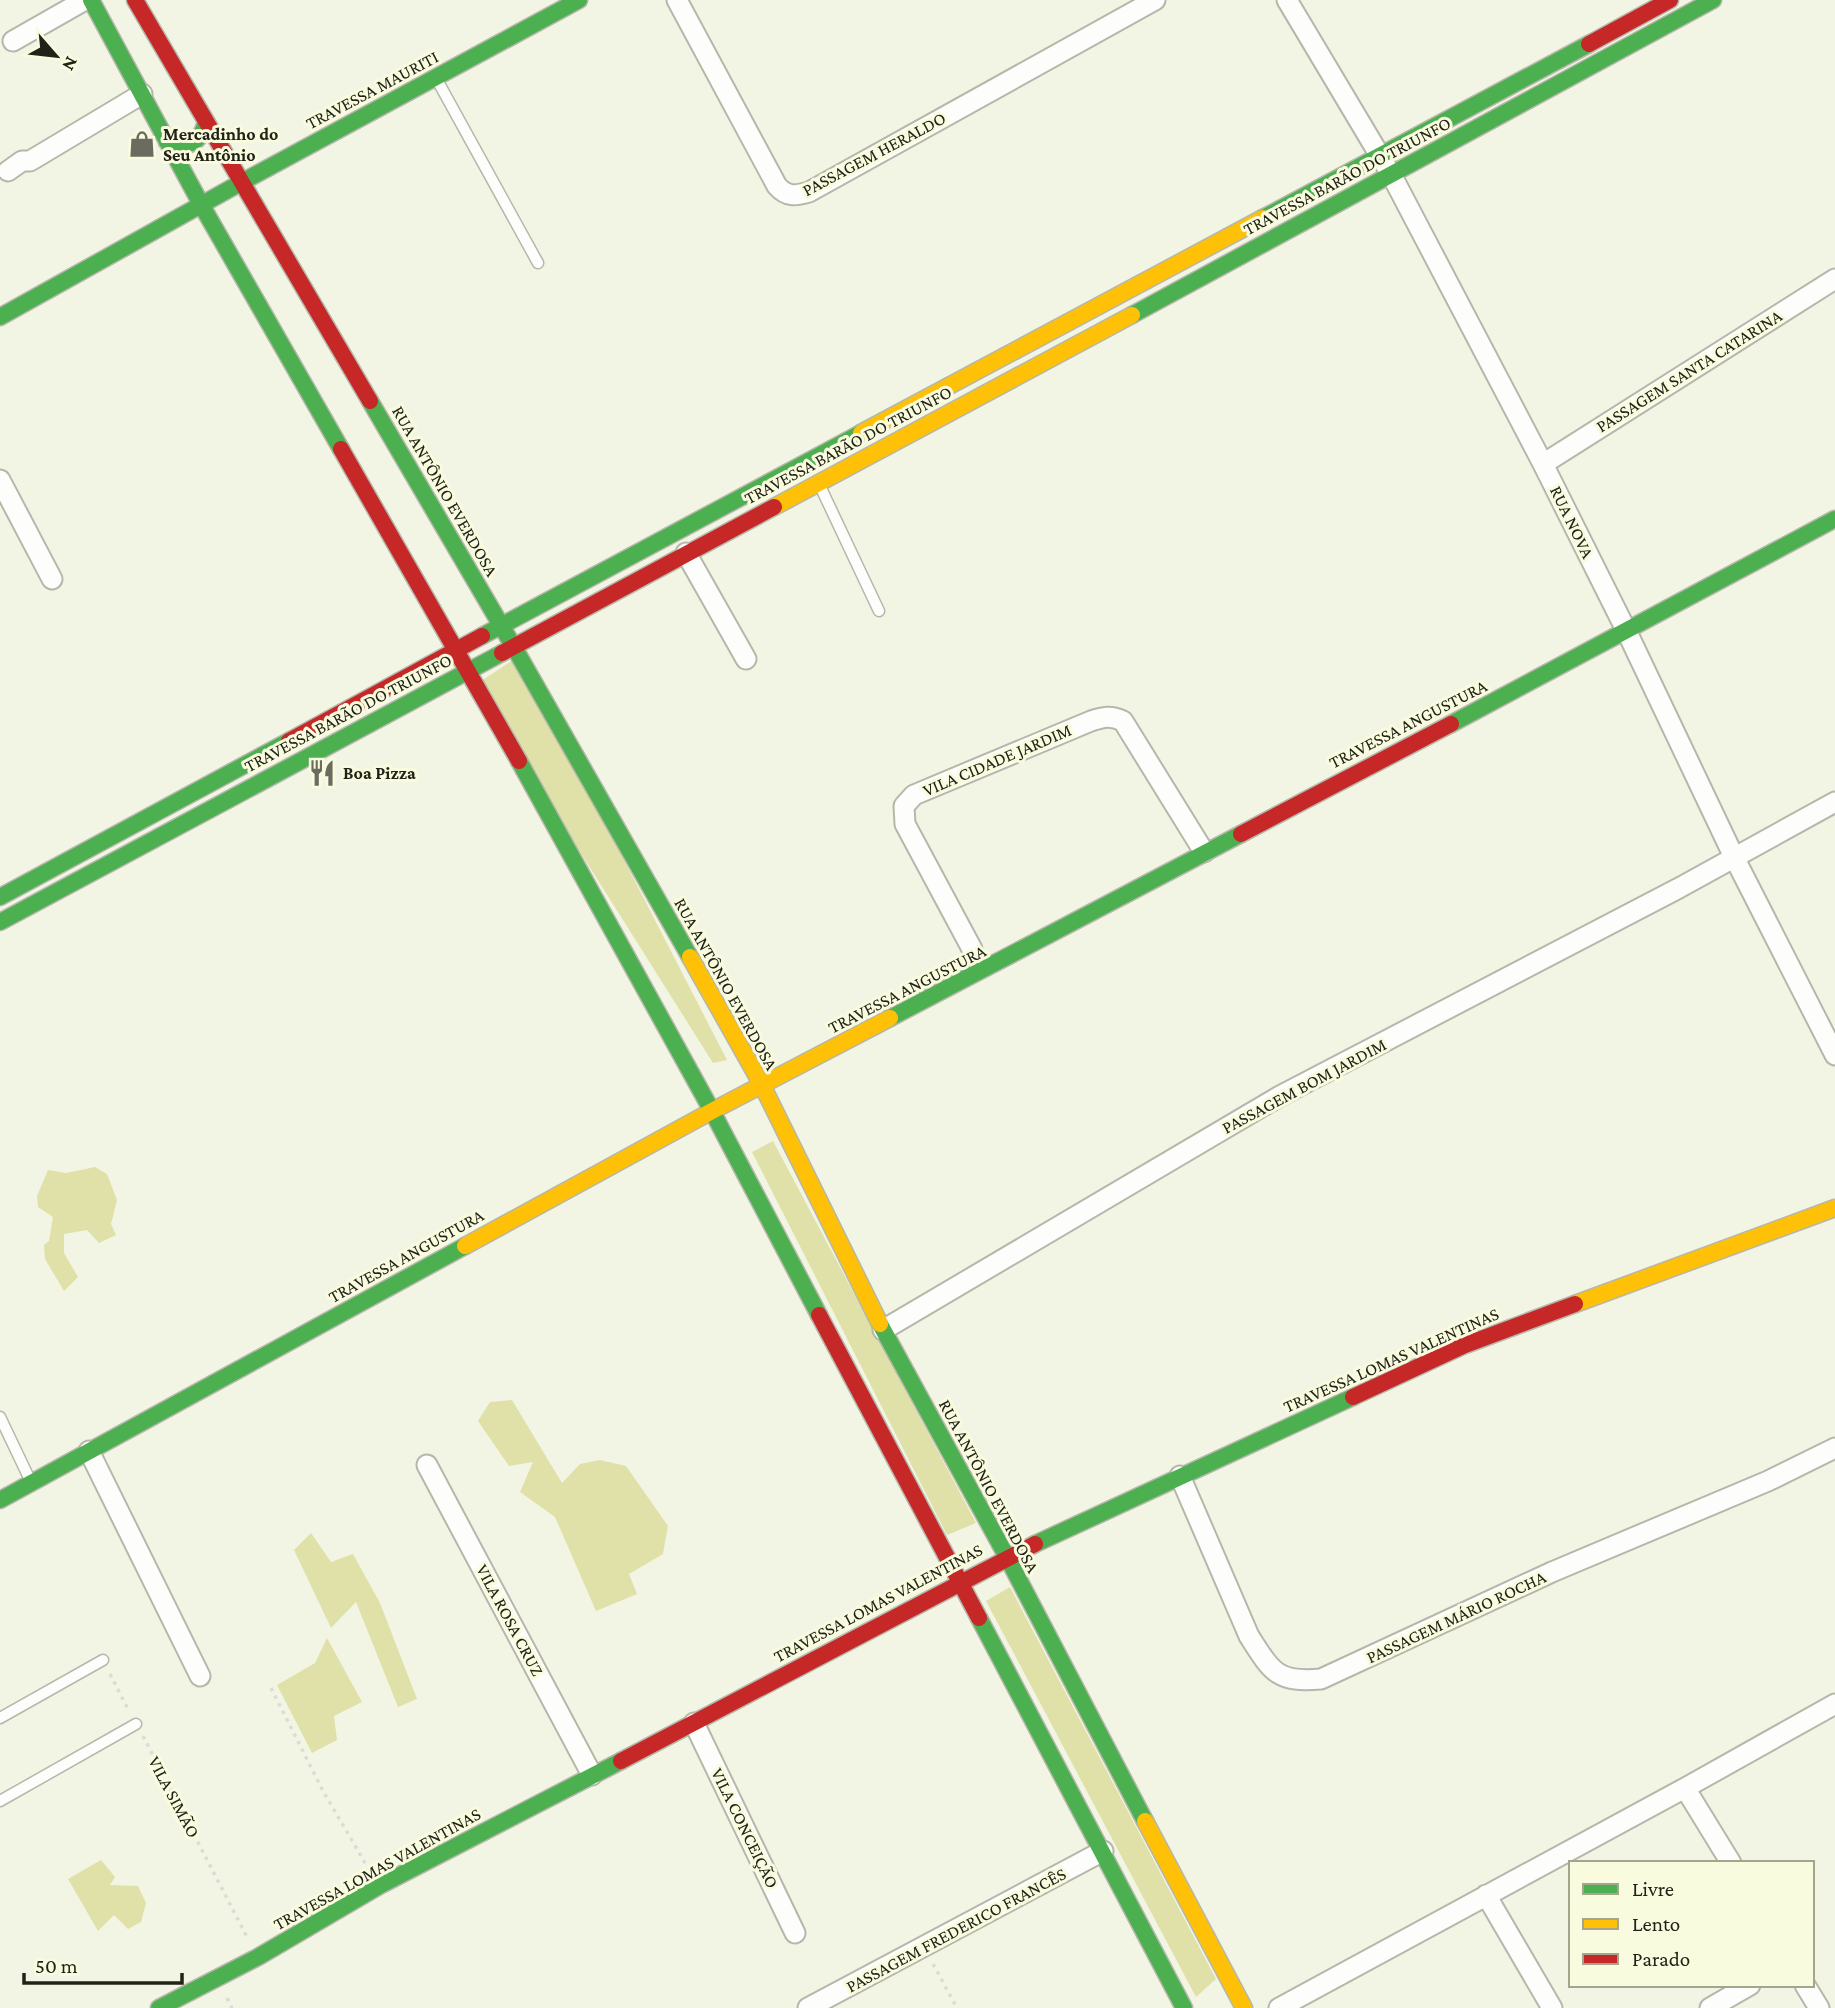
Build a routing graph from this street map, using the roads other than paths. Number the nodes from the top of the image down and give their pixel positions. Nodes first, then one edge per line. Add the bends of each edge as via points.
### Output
1 (85, 0) edge
2 (91, 0) edge
3 (135, 0) edge
4 (579, 0) edge
5 (677, 0) edge
6 (1155, 0) edge
7 (1287, 0) edge
8 (1670, 0) edge
9 (1713, 0) edge
10 (13, 41) dead end
11 (436, 77) junction
12 (1507, 88) junction
13 (142, 94) junction
14 (1516, 106) junction
15 (206, 122) junction
16 (167, 142) junction
17 (1381, 156) junction
18 (8, 172) dead end
19 (1392, 176) junction
20 (242, 182) junction
21 (202, 206) junction
22 (1182, 262) junction
23 (538, 263) dead end
24 (1835, 279) edge
25 (1191, 281) junction
26 (0, 317) edge
27 (914, 405) junction
28 (923, 426) junction
29 (1543, 464) junction
30 (0, 480) edge
31 (818, 482) junction
32 (1835, 519) edge
33 (686, 553) junction
34 (52, 579) dead end
35 (879, 611) dead end
36 (501, 626) junction
37 (1627, 632) junction
38 (513, 646) junction
39 (457, 650) junction
40 (746, 659) dead end
41 (467, 671) junction
42 (1835, 802) edge
43 (161, 810) junction
44 (171, 830) junction
45 (1204, 852) junction
46 (1734, 857) junction
47 (0, 897) edge
48 (0, 922) edge
49 (972, 949) joint
50 (984, 971) junction
51 (1835, 1055) edge
52 (761, 1085) junction
53 (712, 1111) junction
54 (1835, 1208) edge
55 (883, 1330) junction
56 (0, 1417) edge
57 (1835, 1448) edge
58 (89, 1451) junction
59 (427, 1465) dead end
60 (1180, 1476) junction
61 (31, 1482) junction
62 (0, 1500) edge
63 (1007, 1557) junction
64 (958, 1582) junction
65 (103, 1660) road end
66 (200, 1676) dead end
67 (1835, 1704) edge
68 (0, 1718) edge
69 (694, 1723) junction
70 (136, 1724) road end
71 (592, 1774) junction
72 (1685, 1788) junction
73 (0, 1801) edge
74 (1103, 1851) junction
75 (1730, 1861) edge
76 (1486, 1895) junction
77 (795, 1933) dead end
78 (1747, 1987) edge
79 (1806, 1987) edge
80 (159, 2008) edge
81 (808, 2008) edge
82 (1184, 2008) edge
83 (1244, 2008) edge
84 (1279, 2008) edge
85 (1552, 2008) edge
86 (1710, 2008) edge
87 (1819, 2008) edge

1 - 10 street
2 - 13 street
3 - 15 street, RUA ANTÔNIO EVERDOSA
4 - 11 street, TRAVESSA MAURITI
5 - 6 street, PASSAGEM HERALDO via 777,186 797,195
7 - 17 street, RUA NOVA
8 - 12 street, TRAVESSA BARÃO DO TRIUNFO
9 - 14 street, TRAVESSA BARÃO DO TRIUNFO
11 - 20 street, TRAVESSA MAURITI
11 - 23 lane
12 - 14 street
12 - 17 street, TRAVESSA BARÃO DO TRIUNFO
13 - 16 street
13 - 18 street
14 - 19 street, TRAVESSA BARÃO DO TRIUNFO
15 - 16 street via 203,135 193,145
15 - 20 street, RUA ANTÔNIO EVERDOSA
16 - 21 street
17 - 19 street, RUA NOVA
17 - 22 street, TRAVESSA BARÃO DO TRIUNFO
19 - 25 street, TRAVESSA BARÃO DO TRIUNFO
19 - 29 street, RUA NOVA
20 - 21 street, TRAVESSA MAURITI
20 - 36 street, RUA ANTÔNIO EVERDOSA
21 - 26 street, TRAVESSA MAURITI
21 - 39 street
22 - 25 street
22 - 27 street, TRAVESSA BARÃO DO TRIUNFO
24 - 29 street, PASSAGEM SANTA CATARINA
25 - 28 street, TRAVESSA BARÃO DO TRIUNFO
27 - 28 street
27 - 36 street, TRAVESSA BARÃO DO TRIUNFO
28 - 31 street, TRAVESSA BARÃO DO TRIUNFO
29 - 37 street, RUA NOVA
30 - 34 street
31 - 33 street, TRAVESSA BARÃO DO TRIUNFO
31 - 35 lane
32 - 37 street, TRAVESSA ANGUSTURA
33 - 38 street, TRAVESSA BARÃO DO TRIUNFO
33 - 40 street
36 - 38 street, RUA ANTÔNIO EVERDOSA
36 - 39 street, TRAVESSA BARÃO DO TRIUNFO
37 - 45 street, TRAVESSA ANGUSTURA
37 - 46 street, RUA NOVA
38 - 41 street, TRAVESSA BARÃO DO TRIUNFO
38 - 52 street, RUA ANTÔNIO EVERDOSA
39 - 41 street
39 - 43 street, TRAVESSA BARÃO DO TRIUNFO
41 - 44 street, TRAVESSA BARÃO DO TRIUNFO
41 - 53 street
42 - 46 street, PASSAGEM BOM JARDIM
43 - 44 street
43 - 47 street, TRAVESSA BARÃO DO TRIUNFO
44 - 48 street, TRAVESSA BARÃO DO TRIUNFO
45 - 49 street, VILA CIDADE JARDIM via 1123,721 1115,717 1091,721 914,795 905,806 905,824
45 - 50 street, TRAVESSA ANGUSTURA
46 - 51 street, RUA NOVA
46 - 55 street, PASSAGEM BOM JARDIM via 1280,1096
49 - 50 lane, VILA CIDADE JARDIM
50 - 52 street, TRAVESSA ANGUSTURA
52 - 53 street, TRAVESSA ANGUSTURA
52 - 55 street, RUA ANTÔNIO EVERDOSA
53 - 58 street, TRAVESSA ANGUSTURA
53 - 64 street
54 - 60 street, TRAVESSA LOMAS VALENTINAS via 1465,1345
55 - 63 street, RUA ANTÔNIO EVERDOSA
56 - 61 lane
57 - 60 street, PASSAGEM MÁRIO ROCHA via 1321,1679 1296,1682 1276,1673 1249,1636
58 - 61 street, TRAVESSA ANGUSTURA
58 - 66 street
59 - 71 street, VILA ROSA CRUZ
60 - 63 street, TRAVESSA LOMAS VALENTINAS
61 - 62 street, TRAVESSA ANGUSTURA
63 - 64 street, TRAVESSA LOMAS VALENTINAS
63 - 83 street, RUA ANTÔNIO EVERDOSA
64 - 69 street, TRAVESSA LOMAS VALENTINAS
64 - 74 street
65 - 68 lane
67 - 72 street
69 - 71 street, TRAVESSA LOMAS VALENTINAS
69 - 77 street, VILA CONCEIÇÃO
70 - 73 lane
71 - 80 street, TRAVESSA LOMAS VALENTINAS
72 - 75 street
72 - 76 street
74 - 81 street, PASSAGEM FREDERICO FRANCÊS
74 - 82 street
76 - 84 street
76 - 85 street
78 - 86 street
79 - 87 street

